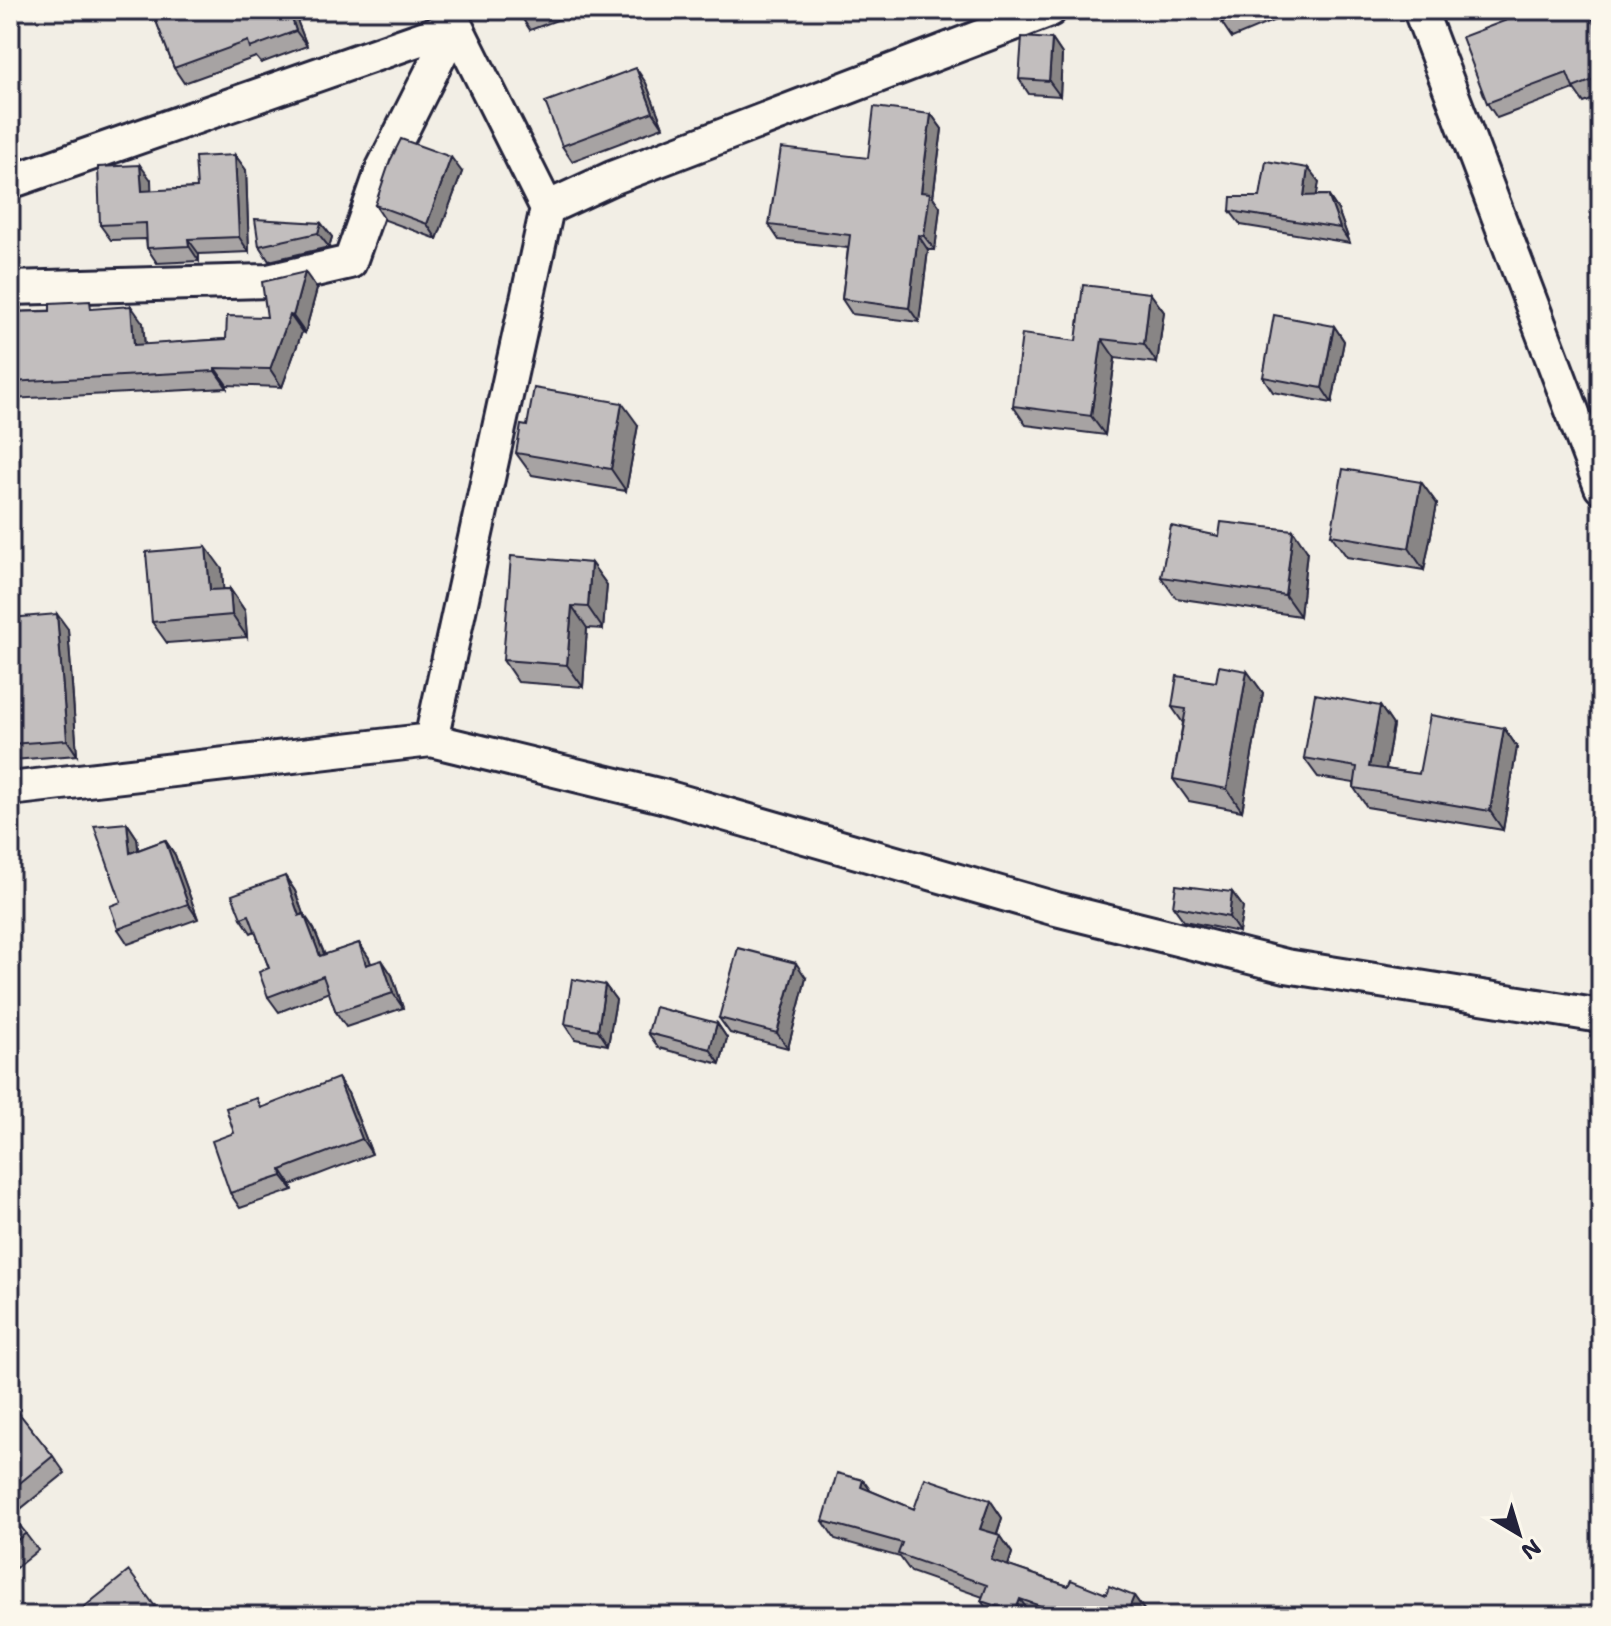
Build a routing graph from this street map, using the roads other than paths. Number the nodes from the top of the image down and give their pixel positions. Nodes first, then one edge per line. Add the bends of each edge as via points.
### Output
1 (1050, 10) edge
2 (1420, 10) edge
3 (451, 19) edge
4 (10, 182) edge
5 (547, 208) junction
6 (10, 288) edge
7 (1601, 487) edge
8 (431, 740) junction
9 (10, 789) edge
10 (1601, 1016) edge

1 - 5 street via 612,178
2 - 7 street
3 - 4 street
3 - 5 street
3 - 6 street via 383,168 350,262 268,281
5 - 8 street
8 - 9 street
8 - 10 street via 662,796 1056,909 1286,966

